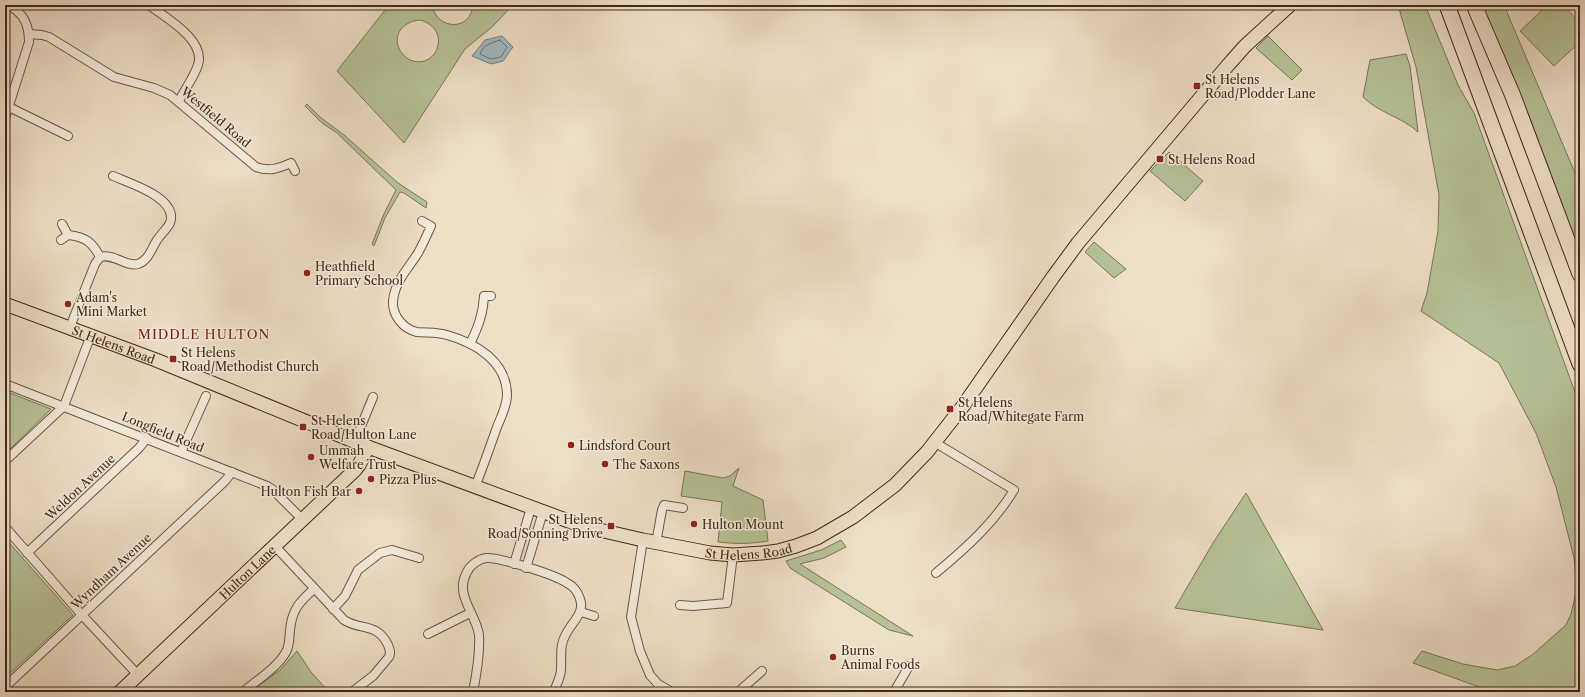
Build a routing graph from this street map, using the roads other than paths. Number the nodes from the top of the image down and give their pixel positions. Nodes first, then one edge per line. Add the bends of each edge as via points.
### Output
1 (8, 5) edge
2 (149, 5) edge
3 (1290, 5) edge
4 (1447, 5) edge
5 (1474, 5) edge
6 (29, 34) junction
7 (179, 101) junction
8 (8, 107) junction
9 (5, 118) edge
10 (68, 136) dead end
11 (295, 171) dead end
12 (113, 176) dead end
13 (422, 221) dead end
14 (62, 224) dead end
15 (68, 235) junction
16 (61, 240) dead end
17 (100, 257) junction
18 (1580, 274) edge
19 (491, 296) dead end
20 (5, 304) edge
21 (70, 327) junction
22 (91, 335) junction
23 (470, 344) junction
24 (1580, 364) edge
25 (5, 384) edge
26 (206, 396) dead end
27 (373, 397) dead end
28 (64, 406) junction
29 (147, 438) junction
30 (355, 442) junction
31 (934, 442) junction
32 (368, 446) junction
33 (181, 452) junction
34 (5, 461) edge
35 (232, 472) junction
36 (475, 487) junction
37 (683, 508) dead end
38 (537, 510) junction
39 (302, 519) junction
40 (5, 527) edge
41 (650, 542) junction
42 (274, 545) junction
43 (27, 553) junction
44 (406, 554) junction
45 (733, 555) junction
46 (419, 558) dead end
47 (403, 562) dead end
48 (514, 564) junction
49 (526, 568) junction
50 (936, 573) dead end
51 (314, 589) junction
52 (680, 604) dead end
53 (333, 609) junction
54 (581, 612) junction
55 (470, 613) junction
56 (82, 615) junction
57 (594, 616) dead end
58 (428, 634) dead end
59 (390, 654) junction
60 (399, 656) dead end
61 (909, 666) dead end
62 (762, 671) dead end
63 (138, 675) junction
64 (5, 687) edge
65 (120, 692) edge
66 (243, 692) edge
67 (352, 692) edge
68 (473, 692) edge
69 (554, 692) edge
70 (672, 692) edge
71 (738, 692) edge
72 (894, 692) edge

1 - 6 street via 21,14 28,26
2 - 7 street via 194,41 198,49 198,65
3 - 31 main road, St Helens Road via 1229,64 1078,243 963,406
4 - 24 highway
5 - 18 highway via 1513,96
6 - 7 street, Westfield Road via 49,37 114,77 154,88
6 - 8 street via 29,42
7 - 11 street, Westfield Road via 256,167 273,170 291,162
8 - 9 street
8 - 10 street
12 - 17 street via 153,193 167,207 171,218 167,228 141,263 132,264 108,256
13 - 23 street via 431,226 418,253 395,289 394,312 402,324 416,332 435,332
14 - 15 street
15 - 16 street
15 - 17 street via 87,240
17 - 21 street
19 - 23 street via 484,296 482,318
20 - 21 main road, St Helens Road
21 - 22 main road, St Helens Road
22 - 28 street
22 - 30 main road, St Helens Road
23 - 36 street via 498,365 504,378 507,396
25 - 28 street, Longfield Road
26 - 33 street
27 - 30 street
28 - 29 street, Longfield Road
28 - 34 street
29 - 33 street, Longfield Road
29 - 43 street, Weldon Avenue
30 - 32 main road, St Helens Road
31 - 45 main road, St Helens Road via 895,484 835,529 796,546 762,553
31 - 50 street via 1014,490 1004,507 983,531
32 - 36 main road, St Helens Road
32 - 39 main road, Hulton Lane via 355,470
33 - 35 street, Longfield Road
35 - 39 street, Longfield Road via 272,489
35 - 56 street, Wyndham Avenue
36 - 38 main road, St Helens Road
37 - 41 street via 664,505
38 - 41 main road, St Helens Road via 582,526
38 - 48 street
38 - 49 street
39 - 42 main road, Hulton Lane
40 - 43 street
41 - 45 main road, St Helens Road
41 - 70 street via 631,617 640,651 650,675 658,684
42 - 51 street
42 - 63 main road, Hulton Lane
43 - 56 street
44 - 46 street
44 - 47 street
44 - 53 street via 392,550 375,556 358,570 345,596
45 - 52 street via 727,603 693,606
48 - 49 street
48 - 55 street via 486,558 470,568 464,578 463,590
49 - 54 street via 568,583 580,598
51 - 53 street
51 - 66 street via 294,610 289,645 285,654
53 - 59 street via 349,623 365,626 379,633
54 - 57 street
54 - 69 street via 562,643 562,669
55 - 58 street via 439,624
55 - 68 street via 479,635
56 - 63 street
56 - 64 street, Wyndham Avenue
59 - 60 street
59 - 67 street via 372,676
61 - 72 street
62 - 71 street
63 - 65 main road, Hulton Lane

